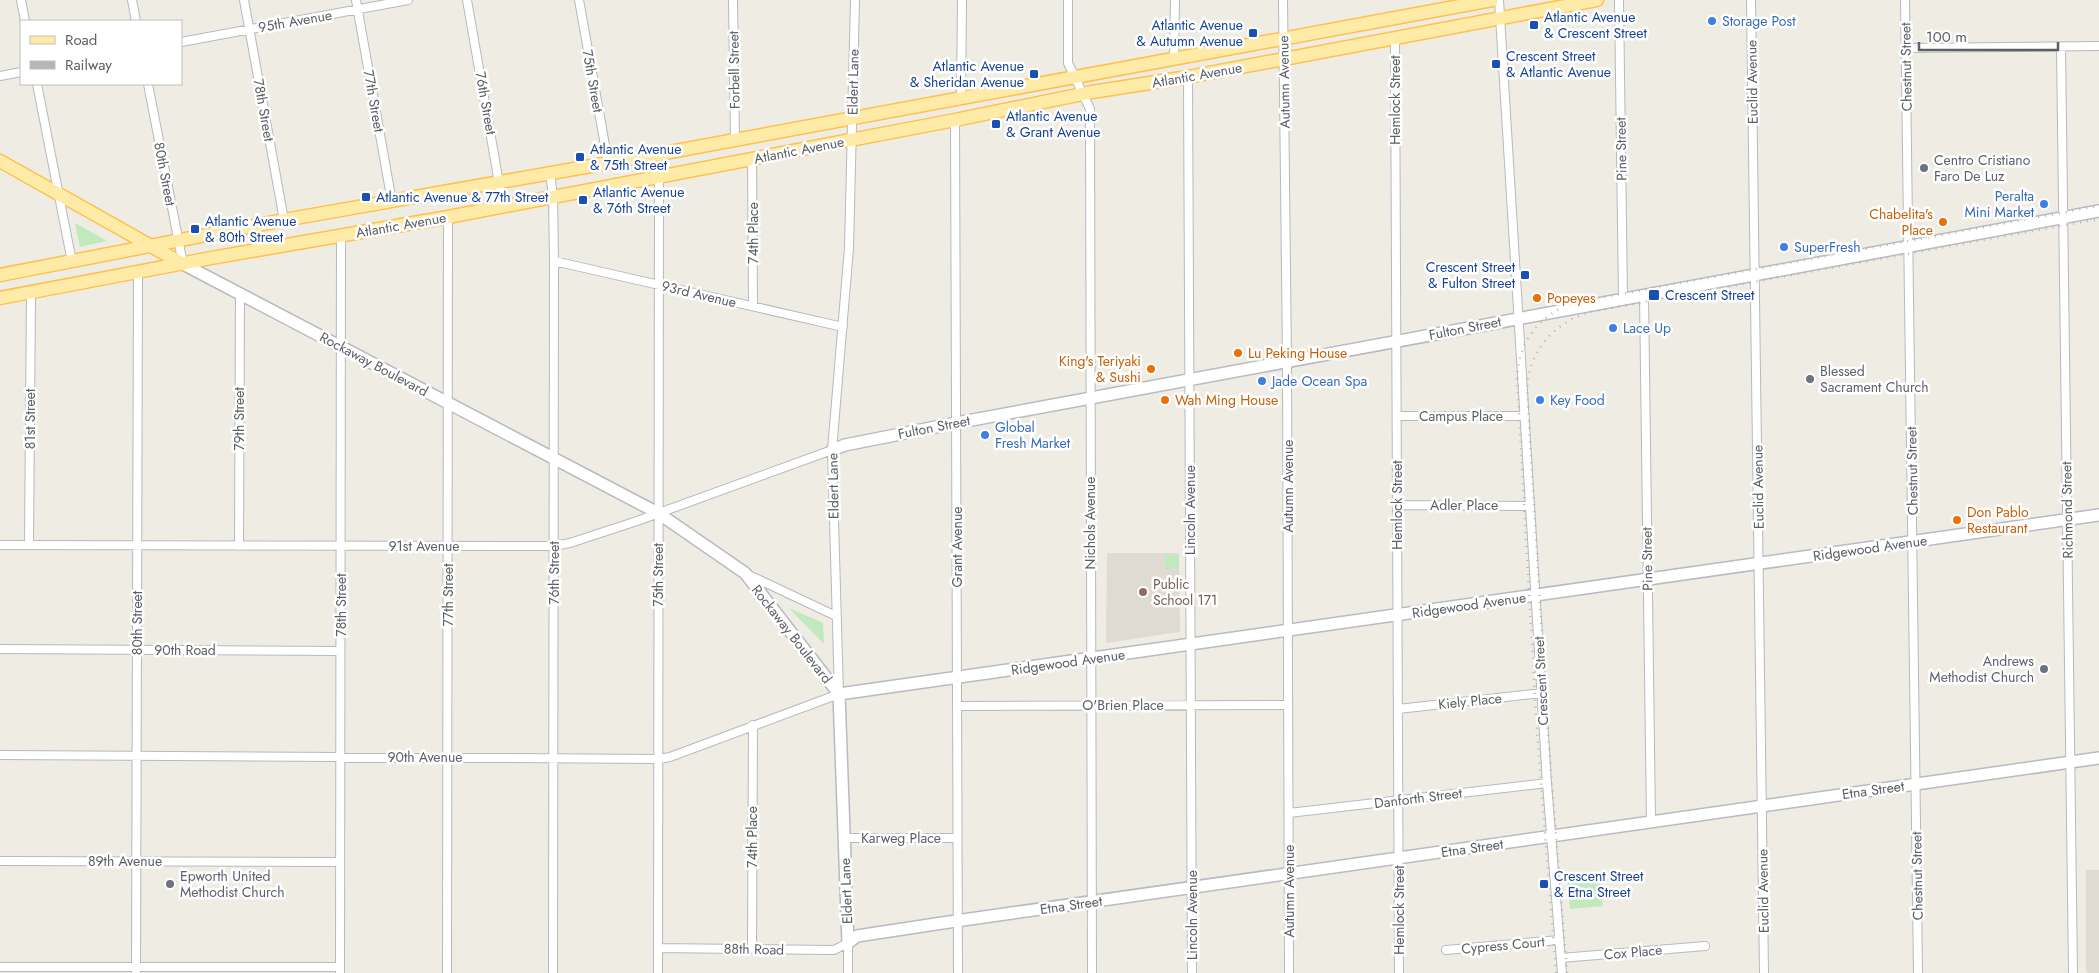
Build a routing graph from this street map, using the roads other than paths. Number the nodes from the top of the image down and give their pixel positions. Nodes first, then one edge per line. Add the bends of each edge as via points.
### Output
1 (21, 0) edge
2 (132, 0) edge
3 (244, 0) edge
4 (356, 0) edge
5 (408, 0) edge
6 (467, 0) edge
7 (579, 0) edge
8 (732, 0) edge
9 (855, 0) edge
10 (962, 0) edge
11 (1068, 0) edge
12 (1175, 0) edge
13 (1283, 0) edge
14 (1492, 0) edge
15 (1499, 0) edge
16 (1597, 0) edge
17 (1619, 0) edge
18 (1751, 0) edge
19 (1905, 0) edge
20 (357, 10) junction
21 (1499, 18) junction
22 (25, 20) edge
23 (136, 20) edge
24 (250, 29) junction
25 (1283, 38) junction
26 (1395, 38) junction
27 (182, 42) edge
28 (2099, 46) edge
29 (2062, 47) junction
30 (1906, 48) junction
31 (1285, 58) junction
32 (1174, 59) junction
33 (20, 72) edge
34 (0, 76) edge
35 (1073, 76) junction
36 (1188, 77) junction
37 (37, 85) edge
38 (148, 85) edge
39 (1082, 94) junction
40 (961, 99) junction
41 (853, 118) junction
42 (955, 120) junction
43 (735, 140) junction
44 (852, 140) junction
45 (0, 160) edge
46 (752, 160) junction
47 (608, 162) junction
48 (550, 173) junction
49 (659, 177) junction
50 (500, 182) junction
51 (58, 192) junction
52 (553, 196) junction
53 (392, 202) junction
54 (503, 206) junction
55 (2099, 211) edge
56 (448, 217) junction
57 (2063, 217) junction
58 (284, 220) junction
59 (341, 236) junction
60 (178, 242) junction
61 (1909, 246) junction
62 (153, 247) junction
63 (554, 261) junction
64 (72, 262) junction
65 (182, 264) junction
66 (138, 272) junction
67 (1755, 274) junction
68 (0, 275) edge
69 (661, 285) junction
70 (31, 292) junction
71 (240, 293) junction
72 (1644, 295) junction
73 (0, 298) edge
74 (1623, 299) junction
75 (753, 306) junction
76 (1519, 318) junction
77 (843, 327) junction
78 (1397, 341) junction
79 (341, 347) junction
80 (1287, 361) junction
81 (1190, 379) junction
82 (1090, 398) junction
83 (449, 404) junction
84 (1397, 416) junction
85 (1525, 416) junction
86 (956, 422) junction
87 (832, 450) junction
88 (554, 460) junction
89 (1398, 505) junction
90 (1530, 506) junction
91 (658, 513) junction
92 (2099, 515) edge
93 (2067, 520) junction
94 (1913, 542) junction
95 (0, 545) edge
96 (29, 545) junction
97 (137, 546) junction
98 (239, 546) junction
99 (341, 546) junction
100 (448, 546) junction
101 (554, 546) junction
102 (1759, 564) junction
103 (745, 573) junction
104 (1648, 579) junction
105 (1536, 596) junction
106 (836, 616) junction
107 (1397, 616) junction
108 (1288, 631) junction
109 (1191, 645) junction
110 (0, 649) edge
111 (137, 650) junction
112 (340, 651) junction
113 (1091, 659) junction
114 (957, 678) junction
115 (1542, 693) junction
116 (839, 694) junction
117 (1191, 705) junction
118 (1288, 705) junction
119 (957, 706) junction
120 (1091, 706) junction
121 (1398, 708) junction
122 (753, 725) junction
123 (0, 756) edge
124 (137, 756) junction
125 (340, 757) junction
126 (448, 758) junction
127 (553, 758) junction
128 (2099, 758) edge
129 (659, 759) junction
130 (2070, 762) junction
131 (1547, 783) junction
132 (1915, 784) junction
133 (1398, 800) junction
134 (1762, 806) junction
135 (1289, 813) junction
136 (1651, 822) junction
137 (1551, 837) junction
138 (845, 838) junction
139 (958, 838) junction
140 (1398, 858) junction
141 (0, 861) edge
142 (136, 861) junction
143 (340, 862) junction
144 (1289, 874) junction
145 (1192, 888) junction
146 (1092, 902) junction
147 (958, 921) junction
148 (1559, 940) junction
149 (848, 943) junction
150 (1705, 946) dead end
151 (658, 948) junction
152 (752, 949) junction
153 (1446, 950) dead end
154 (1561, 958) junction
155 (0, 967) edge
156 (136, 970) edge
157 (340, 970) edge
158 (447, 973) edge
159 (553, 973) edge
160 (658, 973) edge
161 (848, 973) edge
162 (958, 973) edge
163 (1092, 973) edge
164 (1192, 973) edge
165 (1289, 973) edge
166 (1399, 973) edge
167 (1562, 973) edge
168 (1764, 973) edge
169 (1918, 973) edge
170 (2073, 973) edge

1 - 22 street
2 - 23 street
3 - 24 street, 78th Street
4 - 20 street, 77th Street
5 - 20 street, 95th Avenue
6 - 50 street, 76th Street
7 - 47 street, 75th Street
8 - 43 street, Forbell Street
9 - 41 street, Eldert Lane
10 - 40 street
11 - 35 street, Nichols Avenue via 1068,62
12 - 32 street
13 - 25 street, Autumn Avenue
14 - 25 main road, Atlantic Avenue
15 - 21 street, Crescent Street
16 - 21 main road, Atlantic Avenue
17 - 74 street, Pine Street
18 - 67 street, Euclid Avenue
19 - 30 street, Chestnut Street
20 - 24 street, 95th Avenue
20 - 53 street, 77th Street
21 - 26 main road, Atlantic Avenue
21 - 76 street, Crescent Street
24 - 27 street, 95th Avenue
24 - 58 street, 78th Street
25 - 31 street, Autumn Avenue
25 - 32 main road, Atlantic Avenue
26 - 31 main road, Atlantic Avenue
26 - 78 street, Hemlock Street
28 - 29 street
29 - 30 street
29 - 57 street, Richmond Street
30 - 61 street, Chestnut Street
31 - 36 main road, Atlantic Avenue
31 - 80 street, Autumn Avenue
32 - 35 main road, Atlantic Avenue
33 - 34 street
35 - 39 street, Nichols Avenue
35 - 40 main road, Atlantic Avenue
36 - 39 main road, Atlantic Avenue
36 - 81 street, Lincoln Avenue
37 - 51 street
38 - 60 street, 80th Street
39 - 42 main road, Atlantic Avenue
39 - 82 street, Nichols Avenue via 1090,109
40 - 41 main road, Atlantic Avenue
41 - 43 main road, Atlantic Avenue
41 - 44 street, Eldert Lane
42 - 44 main road, Atlantic Avenue
42 - 86 street, Grant Avenue
43 - 47 main road, Atlantic Avenue
44 - 46 main road, Atlantic Avenue
44 - 77 street, Eldert Lane
45 - 51 main road, Rockaway Boulevard
46 - 49 main road, Atlantic Avenue
46 - 75 street, 74th Place
47 - 48 main road, Atlantic Avenue
48 - 50 main road, Atlantic Avenue
48 - 52 street, 76th Street
49 - 52 main road, Atlantic Avenue
49 - 69 street, 75th Street
50 - 53 main road, Atlantic Avenue
50 - 54 street, 76th Street
51 - 62 main road, Rockaway Boulevard
51 - 64 street
52 - 54 main road, Atlantic Avenue
52 - 63 street, 76th Street
53 - 58 main road, Atlantic Avenue
54 - 56 main road, Atlantic Avenue
55 - 57 main road, Fulton Street
56 - 59 main road, Atlantic Avenue
56 - 83 street, 77th Street
57 - 61 main road, Fulton Street
57 - 93 street, Richmond Street
58 - 60 main road, Atlantic Avenue
59 - 65 main road, Atlantic Avenue
59 - 79 street, 78th Street
60 - 62 main road, Atlantic Avenue
60 - 65 street, 80th Street
61 - 67 main road, Fulton Street
61 - 94 street, Chestnut Street
62 - 64 main road, Atlantic Avenue
62 - 65 main road, Rockaway Boulevard
63 - 69 street, 93rd Avenue
63 - 88 street, 76th Street
64 - 68 main road, Atlantic Avenue
65 - 66 main road, Atlantic Avenue
65 - 71 main road, Rockaway Boulevard
66 - 70 main road, Atlantic Avenue
66 - 97 street, 80th Street
67 - 72 main road, Fulton Street
67 - 102 street, Euclid Avenue
69 - 75 street, 93rd Avenue
69 - 91 street, 75th Street
70 - 73 main road, Atlantic Avenue
70 - 96 street, 81st Street
71 - 79 main road, Rockaway Boulevard
71 - 98 street, 79th Street
72 - 74 main road, Fulton Street
72 - 104 street, Pine Street
74 - 76 main road, Fulton Street
75 - 77 street, 93rd Avenue
76 - 78 main road, Fulton Street
76 - 85 street, Crescent Street
77 - 87 street, Eldert Lane
78 - 80 main road, Fulton Street
78 - 84 street, Hemlock Street
79 - 83 main road, Rockaway Boulevard
79 - 99 street, 78th Street
80 - 81 main road, Fulton Street
80 - 108 street, Autumn Avenue
81 - 82 main road, Fulton Street
81 - 109 street, Lincoln Avenue
82 - 86 main road, Fulton Street
82 - 113 street, Nichols Avenue
83 - 88 main road, Rockaway Boulevard
83 - 100 street, 77th Street
84 - 85 street, Campus Place
84 - 89 street, Hemlock Street
85 - 90 street, Crescent Street
86 - 87 main road, Fulton Street
86 - 114 street, Grant Avenue
87 - 91 street, 91st Avenue
87 - 106 street, Eldert Lane
88 - 91 main road, Rockaway Boulevard
88 - 101 street, 76th Street
89 - 90 street, Adler Place
89 - 107 street, Hemlock Street
90 - 105 street, Crescent Street
91 - 101 street, 91st Avenue
91 - 103 main road, Rockaway Boulevard
91 - 129 street, 75th Street
92 - 93 main road, Ridgewood Avenue
93 - 94 main road, Ridgewood Avenue
93 - 130 street, Richmond Street
94 - 102 main road, Ridgewood Avenue
94 - 132 street, Chestnut Street
95 - 96 street, 91st Avenue
96 - 97 street, 91st Avenue
97 - 98 street, 91st Avenue
97 - 111 street, 80th Street
98 - 99 street, 91st Avenue
99 - 100 street, 91st Avenue
99 - 112 street, 78th Street
100 - 101 street, 91st Avenue
100 - 126 street, 77th Street
101 - 127 street, 76th Street
102 - 104 main road, Ridgewood Avenue
102 - 134 street, Euclid Avenue
103 - 106 street, Rockaway Boulevard
103 - 116 main road, Rockaway Boulevard
104 - 105 main road, Ridgewood Avenue
104 - 136 street, Pine Street
105 - 107 main road, Ridgewood Avenue
105 - 115 street, Crescent Street
106 - 116 street, Eldert Lane
107 - 108 main road, Ridgewood Avenue
107 - 121 street, Hemlock Street
108 - 109 main road, Ridgewood Avenue
108 - 118 street, Autumn Avenue
109 - 113 main road, Ridgewood Avenue
109 - 117 street, Lincoln Avenue
110 - 111 street, 90th Road
111 - 112 street, 90th Road
111 - 124 street, 80th Street
112 - 125 street, 78th Street
113 - 114 main road, Ridgewood Avenue
113 - 120 street, Nichols Avenue
114 - 116 main road, Ridgewood Avenue
114 - 119 street, Grant Avenue
115 - 121 street, Kiely Place
115 - 131 street, Crescent Street
116 - 122 street, 90th Avenue
116 - 138 main road, Eldert Lane
117 - 118 street, O'Brien Place
117 - 120 street, O'Brien Place
117 - 145 street, Lincoln Avenue
118 - 135 street, Autumn Avenue
119 - 120 street, O'Brien Place
119 - 139 street, Grant Avenue
120 - 146 street, Nichols Avenue
121 - 133 street, Hemlock Street
122 - 129 street, 90th Avenue
122 - 152 street, 74th Place
123 - 124 street, 90th Avenue
124 - 125 street, 90th Avenue
124 - 142 street, 80th Street
125 - 126 street, 90th Avenue
125 - 143 street, 78th Street
126 - 127 street, 90th Avenue
126 - 158 street, 77th Street
127 - 129 street, 90th Avenue
127 - 159 street, 76th Street
128 - 130 main road, Etna Street
129 - 151 street, 75th Street
130 - 132 main road, Etna Street
130 - 170 street, Richmond Street
131 - 133 street, Danforth Street
131 - 137 street, Crescent Street
132 - 134 main road, Etna Street
132 - 169 street, Chestnut Street
133 - 135 street, Danforth Street
133 - 140 street, Hemlock Street
134 - 136 main road, Etna Street
134 - 168 street, Euclid Avenue
135 - 144 street, Autumn Avenue
136 - 137 main road, Etna Street
137 - 140 main road, Etna Street
137 - 148 street, Crescent Street
138 - 139 street, Karweg Place
138 - 149 main road, Eldert Lane
139 - 147 street, Grant Avenue
140 - 144 main road, Etna Street
140 - 166 street, Hemlock Street
141 - 142 street, 89th Avenue
142 - 143 street, 89th Avenue
142 - 156 street, 80th Street
143 - 157 street, 78th Street
144 - 145 main road, Etna Street
144 - 165 street, Autumn Avenue
145 - 146 main road, Etna Street
145 - 164 street, Lincoln Avenue
146 - 147 main road, Etna Street
146 - 163 street, Nichols Avenue
147 - 149 main road, Etna Street via 857,936
147 - 162 street, Grant Avenue
148 - 153 street, Cypress Court
148 - 154 street, Crescent Street
149 - 152 street, 88th Road via 834,950
149 - 161 street, Eldert Lane
150 - 154 street, Cox Place
151 - 152 street, 88th Road
151 - 160 street, 75th Street
154 - 167 street, Crescent Street
155 - 156 street
156 - 157 street

